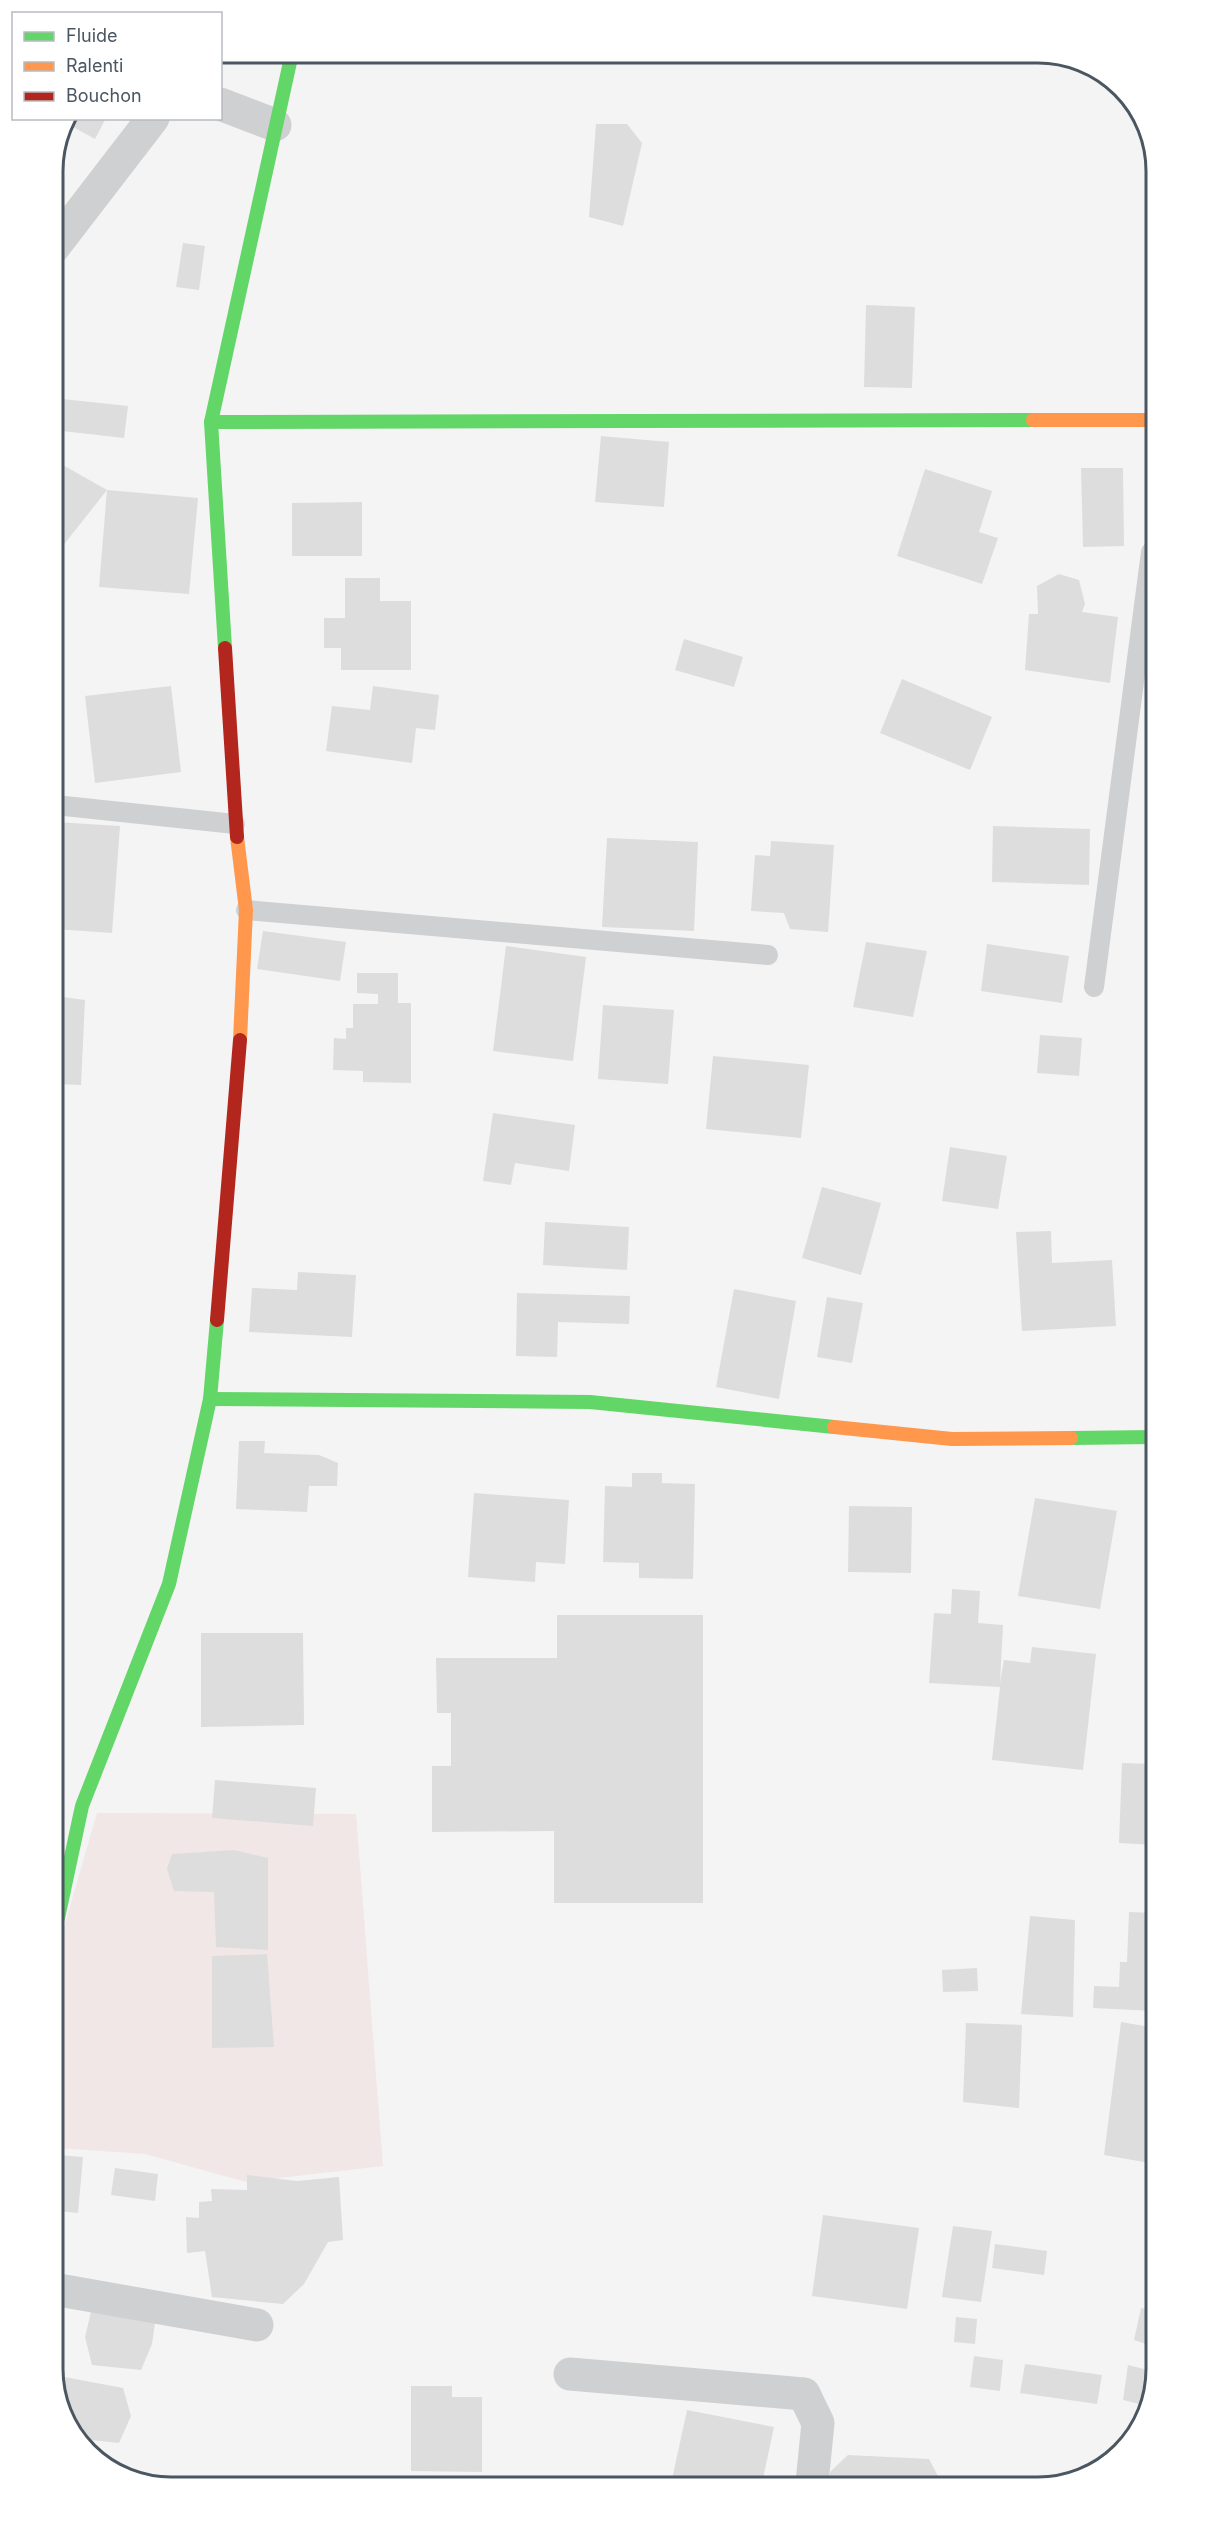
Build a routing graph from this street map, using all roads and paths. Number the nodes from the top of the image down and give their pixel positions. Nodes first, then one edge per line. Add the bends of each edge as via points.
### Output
1 (289, 63) edge
2 (222, 105) edge
3 (151, 120) edge
4 (274, 125) junction
5 (63, 235) edge
6 (1146, 420) edge
7 (211, 422) junction
8 (1146, 590) edge
9 (63, 806) edge
10 (235, 824) junction
11 (246, 910) junction
12 (768, 955) dead end
13 (1094, 987) dead end
14 (210, 1399) junction
15 (1146, 1437) edge
16 (63, 1895) edge
17 (63, 2291) edge
18 (258, 2325) dead end
19 (570, 2374) dead end
20 (813, 2477) edge

1 - 4 street
2 - 4 street
3 - 5 street
4 - 7 street
6 - 7 street
7 - 10 street
8 - 13 lane
9 - 10 lane
10 - 11 street
11 - 12 lane
11 - 14 street via 240,1035
14 - 15 street via 590,1402 952,1439
14 - 16 street via 169,1584 82,1806
17 - 18 street
19 - 20 street via 804,2394 818,2423

